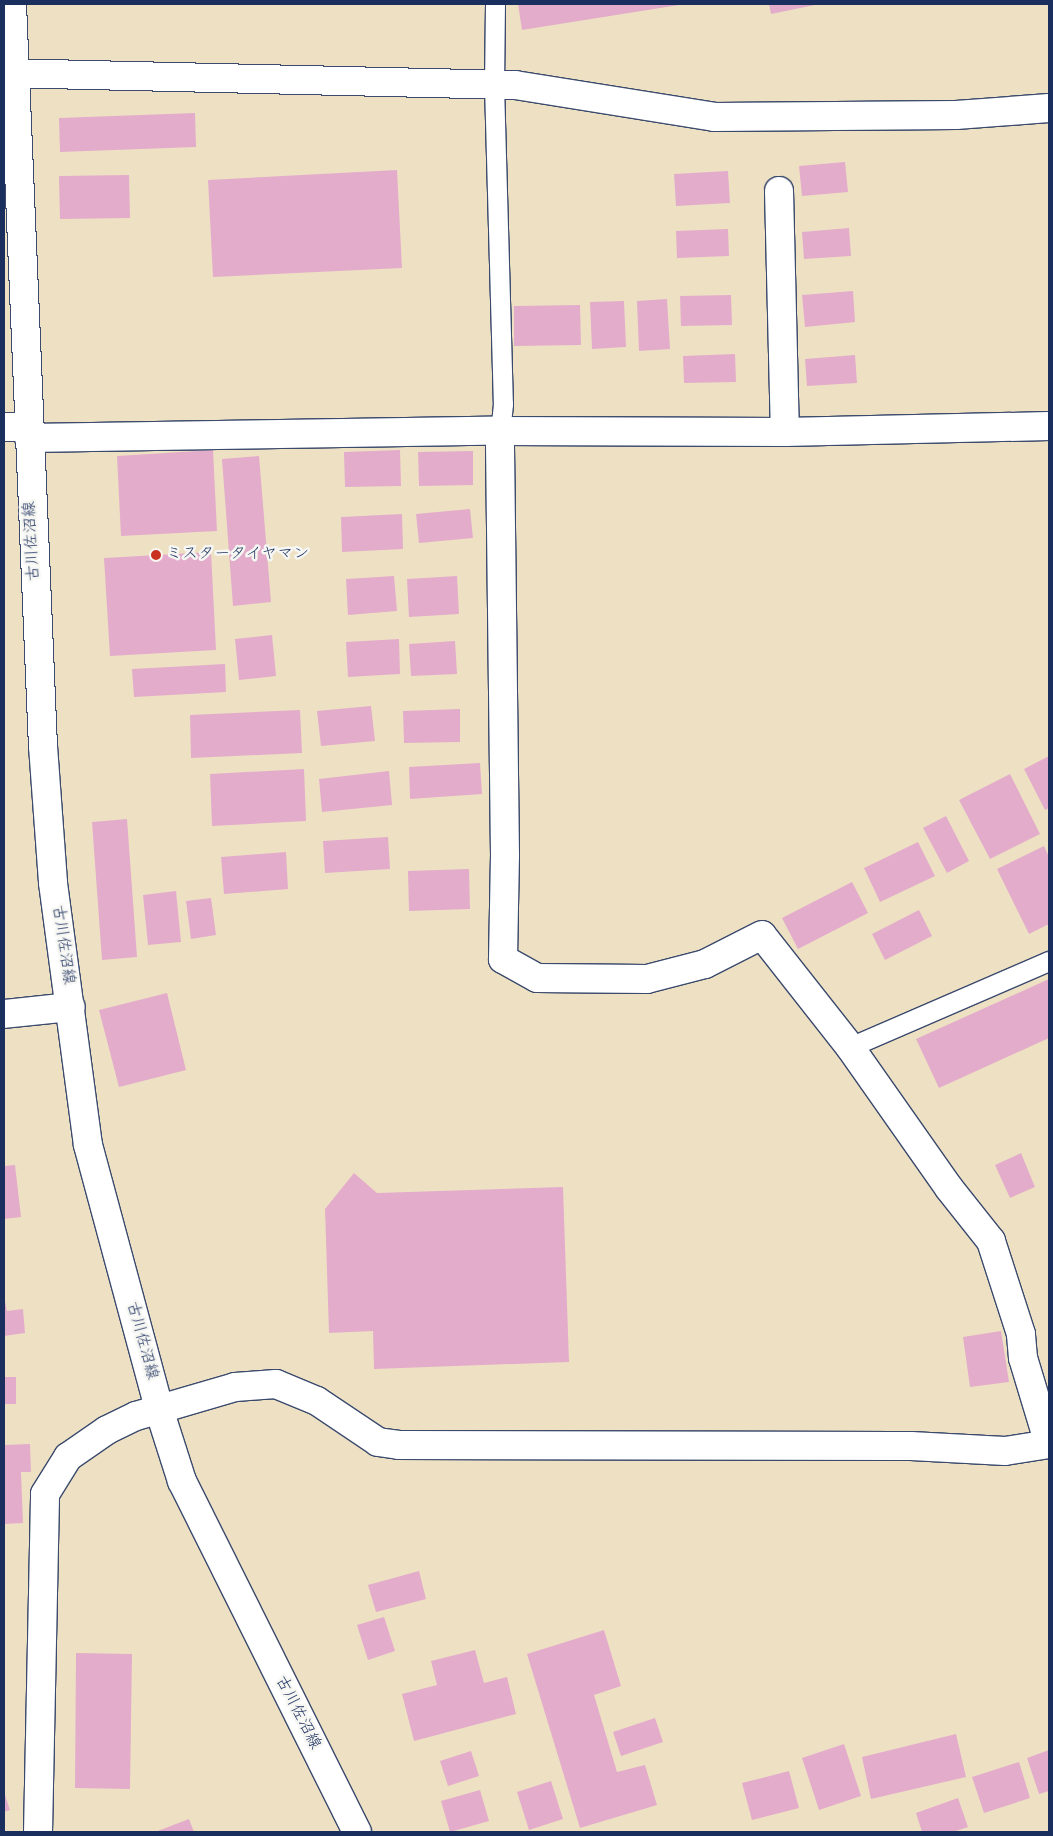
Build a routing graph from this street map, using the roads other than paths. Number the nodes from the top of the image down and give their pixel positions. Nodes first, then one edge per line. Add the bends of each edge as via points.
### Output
1 (12, 4) edge
2 (495, 4) edge
3 (9, 74) edge
4 (494, 85) junction
5 (1049, 108) edge
6 (779, 191) dead end
7 (1049, 426) edge
8 (20, 431) edge
9 (500, 431) junction
10 (785, 432) junction
11 (1049, 961) edge
12 (71, 1007) junction
13 (4, 1014) edge
14 (850, 1047) junction
15 (159, 1409) junction
16 (38, 1832) edge
17 (357, 1832) edge

1 - 3 street, 古川佐沼線
2 - 4 lane
3 - 4 street
3 - 8 street, 古川佐沼線
4 - 5 street via 514,85 714,117 956,115
4 - 9 lane via 503,404
6 - 10 street
7 - 10 street
8 - 9 street
8 - 12 street, 古川佐沼線 via 53,883
9 - 10 street
9 - 14 street via 505,855 502,959 538,978 647,979 705,964 762,935
11 - 14 lane
12 - 13 street
12 - 15 street, 古川佐沼線 via 88,1145
14 - 15 street via 949,1188 991,1241 1021,1334 1023,1358 1049,1444 1005,1451 911,1446 399,1445 378,1442 317,1401 276,1384 235,1387
15 - 16 street via 107,1430 68,1458 45,1494
15 - 17 street, 古川佐沼線 via 186,1490

